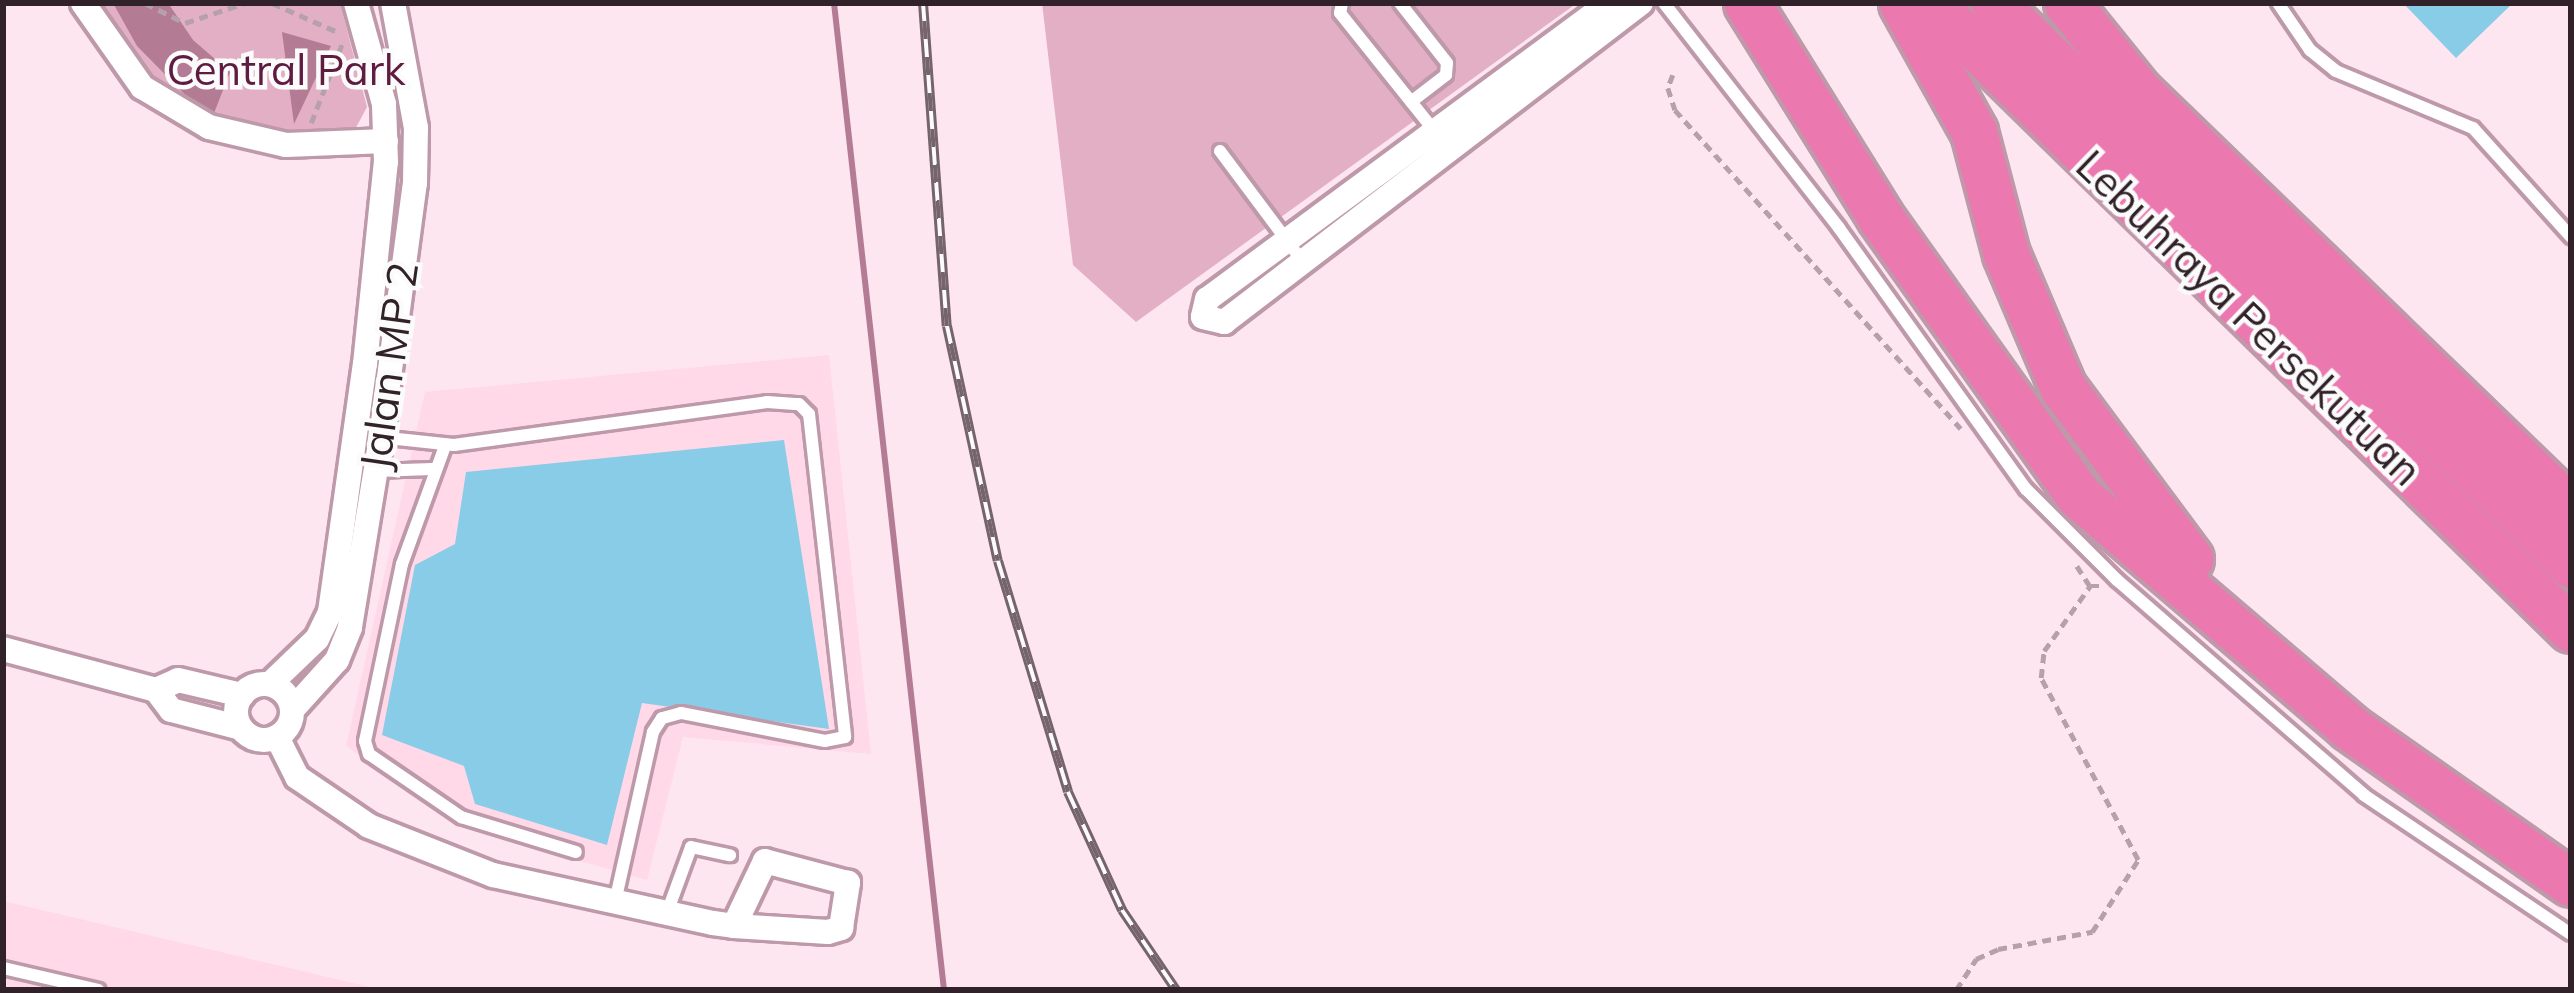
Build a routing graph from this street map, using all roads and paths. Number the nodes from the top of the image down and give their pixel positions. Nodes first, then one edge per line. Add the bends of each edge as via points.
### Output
1 (82, 3) edge
2 (145, 3) edge
3 (245, 3) edge
4 (272, 3) edge
5 (393, 3) edge
6 (1342, 3) edge
7 (1400, 3) edge
8 (1609, 3) edge
9 (1641, 3) edge
10 (1664, 3) edge
11 (1723, 3) edge
12 (1747, 3) edge
13 (1902, 3) edge
14 (1931, 3) edge
15 (1994, 3) edge
16 (2067, 3) edge
17 (2278, 3) edge
18 (285, 4) edge
19 (348, 11) edge
20 (345, 35) junction
21 (1673, 75) dead end
22 (1411, 102) junction
23 (1442, 141) junction
24 (302, 145) junction
25 (1220, 151) dead end
26 (386, 152) junction
27 (2571, 237) edge
28 (1286, 241) junction
29 (1303, 262) junction
30 (1964, 432) dead end
31 (354, 436) junction
32 (380, 436) junction
33 (445, 446) junction
34 (363, 470) junction
35 (433, 470) junction
36 (2571, 509) edge
37 (2069, 554) dead end
38 (2127, 563) junction
39 (2571, 565) edge
40 (2090, 586) junction
41 (2571, 629) edge
42 (3, 649) edge
43 (270, 684) junction
44 (156, 690) junction
45 (242, 695) junction
46 (292, 710) junction
47 (2349, 727) junction
48 (241, 728) junction
49 (277, 737) junction
50 (576, 852) dead end
51 (730, 855) dead end
52 (2571, 884) edge
53 (616, 898) junction
54 (668, 910) junction
55 (734, 926) junction
56 (2571, 934) edge
57 (3, 968) edge
58 (98, 990) edge
59 (1956, 990) edge

1 - 24 street via 142,87 209,127
2 - 3 path via 185,23
4 - 18 path
5 - 32 street, Jalan MP 2 via 416,128 415,183
6 - 22 lane via 1340,14
7 - 22 lane via 1447,63 1446,75
8 - 23 street
9 - 23 street
10 - 38 lane via 1839,228 2012,472
11 - 38 street via 2012,429
12 - 38 highway via 1880,217
13 - 47 highway via 1952,79 2006,254 2063,388 2160,529
14 - 41 highway, Lebuhraya Persekutuan
15 - 39 highway, Lebuhraya Persekutuan
16 - 36 highway via 2138,91
17 - 27 lane via 2310,50 2336,70 2474,128
18 - 20 path
19 - 20 path
19 - 26 street, Jalan MP 2 via 376,63
20 - 24 path
21 - 30 path via 1675,110
22 - 23 lane
23 - 28 street
23 - 29 street
24 - 26 street
25 - 28 lane
26 - 31 street, Jalan MP 2
28 - 29 lane
28 - 29 street via 1208,298 1203,317 1220,324
31 - 32 lane
31 - 34 street, Jalan MP 2
32 - 33 lane
32 - 34 street, Jalan MP 2
33 - 35 lane
33 - 53 lane via 767,402 799,404 809,414 845,737 825,741 681,713 662,718 652,732
34 - 35 lane
34 - 43 street, Jalan MP 2 via 330,612 317,639
34 - 46 street, Jalan MP 2 via 350,627 337,659
35 - 50 lane via 402,564 365,741 370,754 461,817
37 - 40 path
38 - 40 path
38 - 47 highway
38 - 56 lane via 2391,816
40 - 59 path via 2044,651 2041,678 2138,860 2092,932 1976,958
42 - 44 street
43 - 45 street
43 - 46 street
44 - 45 street via 178,680
44 - 48 street via 171,710
45 - 48 street
46 - 49 street
47 - 52 highway
48 - 49 street via 257,739
49 - 53 street via 297,777 420,851
51 - 54 lane via 691,847
53 - 54 street
54 - 55 street
55 - 55 street via 835,932 848,883 765,861
57 - 58 lane

